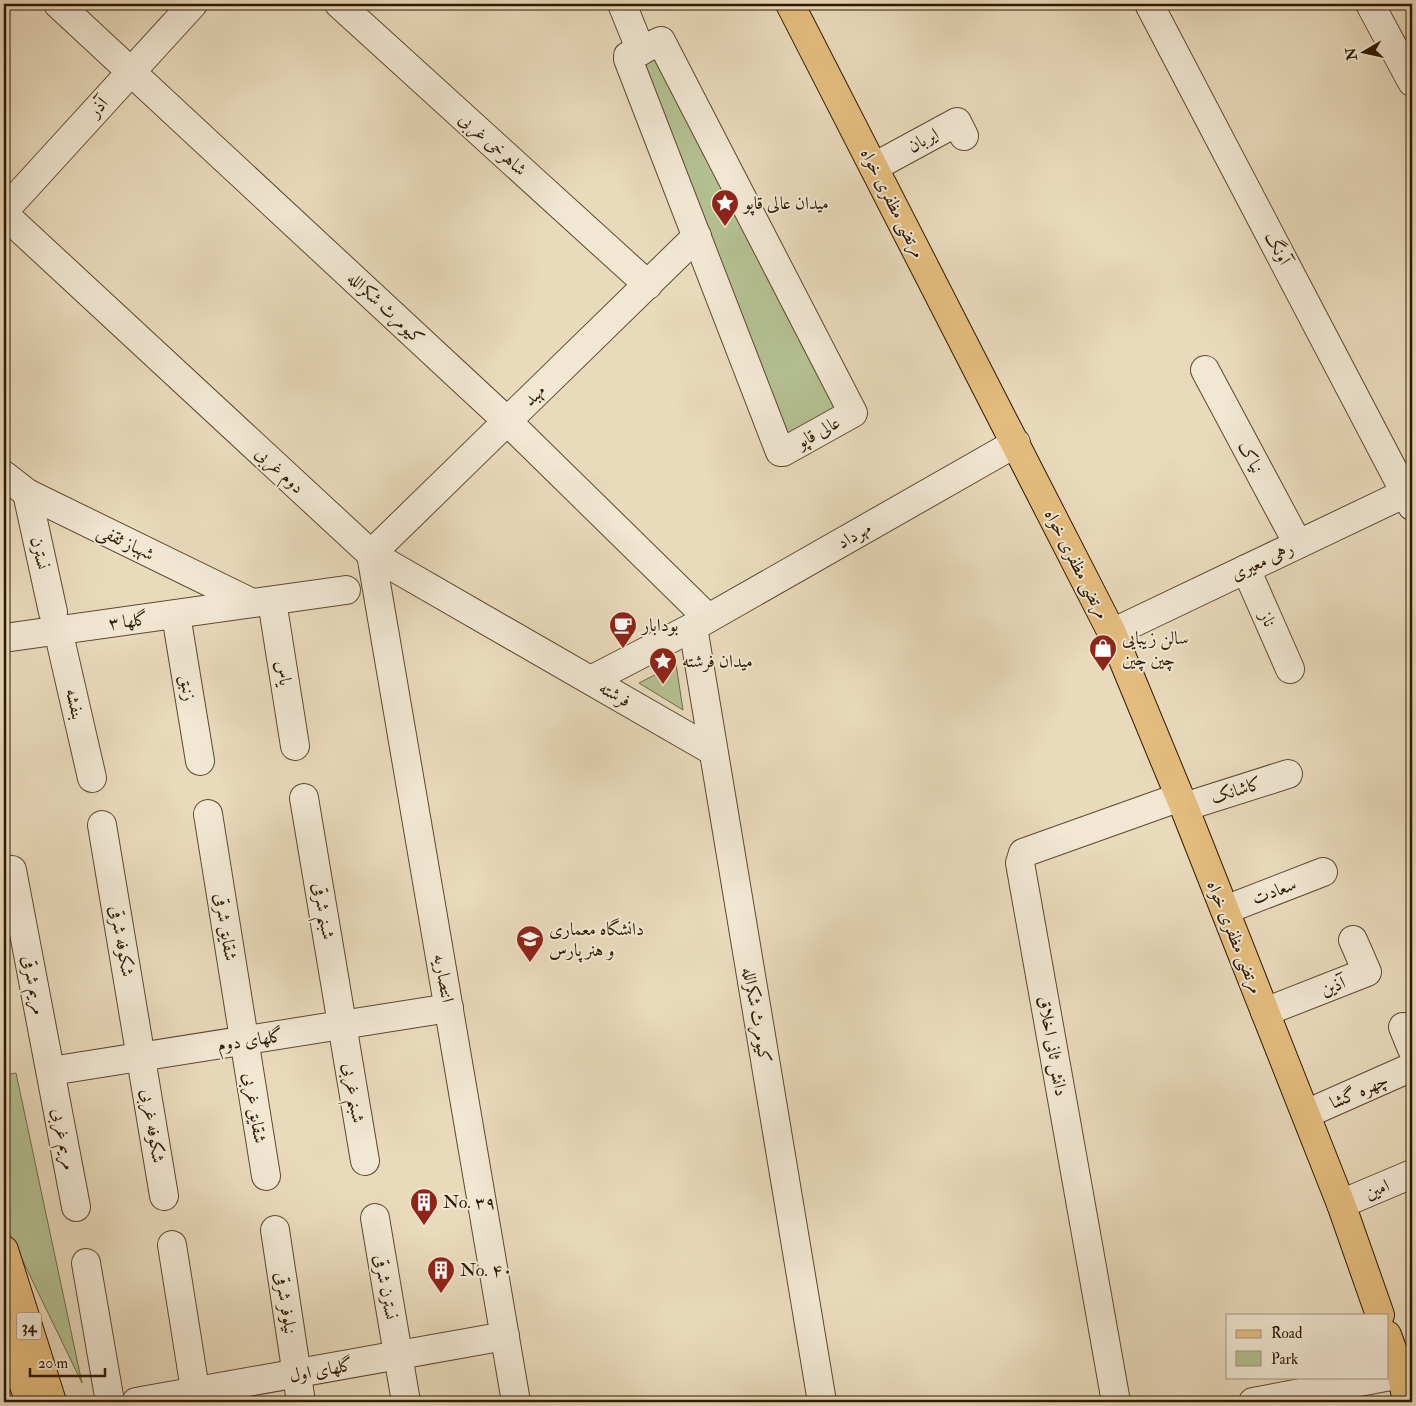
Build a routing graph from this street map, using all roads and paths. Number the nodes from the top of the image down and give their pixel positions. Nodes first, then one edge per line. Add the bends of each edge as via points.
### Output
1 (58, 4) edge
2 (193, 4) edge
3 (339, 4) edge
4 (622, 4) edge
5 (790, 4) edge
6 (1149, 4) edge
7 (1370, 4) edge
8 (641, 51) junction
9 (132, 71) junction
10 (1412, 82) edge
11 (964, 136) dead end
12 (874, 167) junction
13 (4, 212) edge
14 (697, 236) junction
15 (648, 284) junction
16 (1205, 370) dead end
17 (507, 421) junction
18 (1016, 442) junction
19 (4, 475) edge
20 (27, 493) junction
21 (1410, 496) edge
22 (1298, 544) junction
23 (371, 554) junction
24 (1246, 569) junction
25 (346, 590) dead end
26 (262, 602) junction
27 (176, 615) junction
28 (56, 621) junction
29 (701, 622) junction
30 (1112, 632) junction
31 (4, 638) edge
32 (1290, 669) dead end
33 (591, 680) junction
34 (295, 746) dead end
35 (713, 751) junction
36 (200, 761) dead end
37 (1288, 774) dead end
38 (92, 778) dead end
39 (304, 798) dead end
40 (1182, 802) junction
41 (208, 814) dead end
42 (102, 825) dead end
43 (12, 870) dead end
44 (1323, 872) dead end
45 (1225, 910) junction
46 (1353, 940) dead end
47 (449, 1008) junction
48 (1265, 1012) junction
49 (343, 1025) junction
50 (245, 1040) junction
51 (141, 1056) junction
52 (1412, 1067) edge
53 (51, 1071) junction
54 (1306, 1114) junction
55 (365, 1161) dead end
56 (1412, 1174) edge
57 (266, 1176) dead end
58 (164, 1196) dead end
59 (1341, 1204) junction
60 (76, 1207) dead end
61 (375, 1218) dead end
62 (275, 1230) dead end
63 (172, 1245) dead end
64 (4, 1250) edge
65 (86, 1263) dead end
66 (1380, 1314) edge
67 (4, 1330) edge
68 (505, 1336) junction
69 (1388, 1337) edge
70 (398, 1356) junction
71 (1407, 1374) edge
72 (297, 1375) junction
73 (1388, 1377) edge
74 (1385, 1378) edge
75 (197, 1397) edge
76 (30, 1402) edge
77 (52, 1402) edge
78 (110, 1402) edge
79 (136, 1402) edge
80 (301, 1402) edge
81 (406, 1402) edge
82 (516, 1402) edge
83 (822, 1402) edge
84 (1116, 1402) edge
85 (1253, 1402) edge
86 (1407, 1402) edge

1 - 9 street, کیومرث شکرالله
2 - 9 street, آذر
3 - 15 street, شاهرخی غربی
4 - 8 street
5 - 12 main road, مرتضی مظفری خواه
6 - 21 street, آونگ
7 - 10 street
8 - 14 street, عالی قاپو via 628,56 628,59
8 - 14 street, عالی قاپو via 663,42 853,413 780,452
9 - 13 street, آذر
9 - 17 street, کیومرث شکرالله
11 - 12 street, ایربان via 957,122
12 - 18 main road, مرتضی مظفری خواه
13 - 23 street, دوم غربی
14 - 15 street, مهبد
15 - 17 street, مهبد
16 - 22 street, نیاک
17 - 23 street, مهبد
17 - 29 street, کیومرث شکرالله
18 - 29 street, مهرداد
18 - 30 main road, مرتضی مظفری خواه
19 - 20 street, شهباز ثقفی
20 - 26 street, شهباز ثقفی
20 - 28 street, نسترن
21 - 22 street, رهی معیری
22 - 24 street, رهی معیری
23 - 33 street, دوم غربی
23 - 47 street, انتصاریه
24 - 30 street, رهی معیری
24 - 32 street, ناز
25 - 26 street, گلها ۳
26 - 27 street, گلها ۳
26 - 34 street, یاس
27 - 28 street, گلها ۳
27 - 36 street, زنبق
28 - 31 street, گلها ۳
28 - 38 street, بنفشه
29 - 33 street, فرشته
29 - 35 street, کیومرث شکرالله
30 - 40 main road, مرتضی مظفری خواه
33 - 35 street, فرشته
35 - 83 street, کیومرث شکرالله
37 - 40 street, کاشانک
39 - 49 street, شبنم شرقی
40 - 45 main road, مرتضی مظفری خواه
40 - 84 street, دانش ثانی اخلاق via 1023,853 1020,864
41 - 50 street, شقایق شرقی
42 - 51 street, شکوفه شرقی
43 - 53 street, مریم شرقی
44 - 45 street, سعادت
45 - 48 main road, مرتضی مظفری خواه
46 - 48 street, آذین via 1367,972
47 - 49 street, گلهای دوم
47 - 68 street, انتصاریه
48 - 54 main road, مرتضی مظفری خواه
49 - 50 street, گلهای دوم
49 - 55 street, شبنم غربی
50 - 51 street, گلهای دوم
50 - 57 street, شقایق غربی
51 - 53 street, گلهای دوم
51 - 58 street, شکوفه غربی
52 - 54 street, چهره گشا
53 - 60 street, مریم غربی
54 - 59 main road, مرتضی مظفری خواه
56 - 59 street, امین
59 - 66 main road, مرتضی مظفری خواه
61 - 70 street, نسترن شرقی
62 - 72 street, نیلوفر شرقی
63 - 75 street
64 - 77 main road, 34
65 - 78 street
67 - 76 main road
68 - 70 street, گلهای اول
68 - 82 street, انتصاریه
69 - 71 main road
70 - 72 street, گلهای اول
70 - 81 street, نسترن شرقی
71 - 73 street
71 - 86 main road
72 - 75 street, گلهای اول
72 - 80 street, نیلوفر شرقی
74 - 85 street
75 - 79 street, گلهای اول

